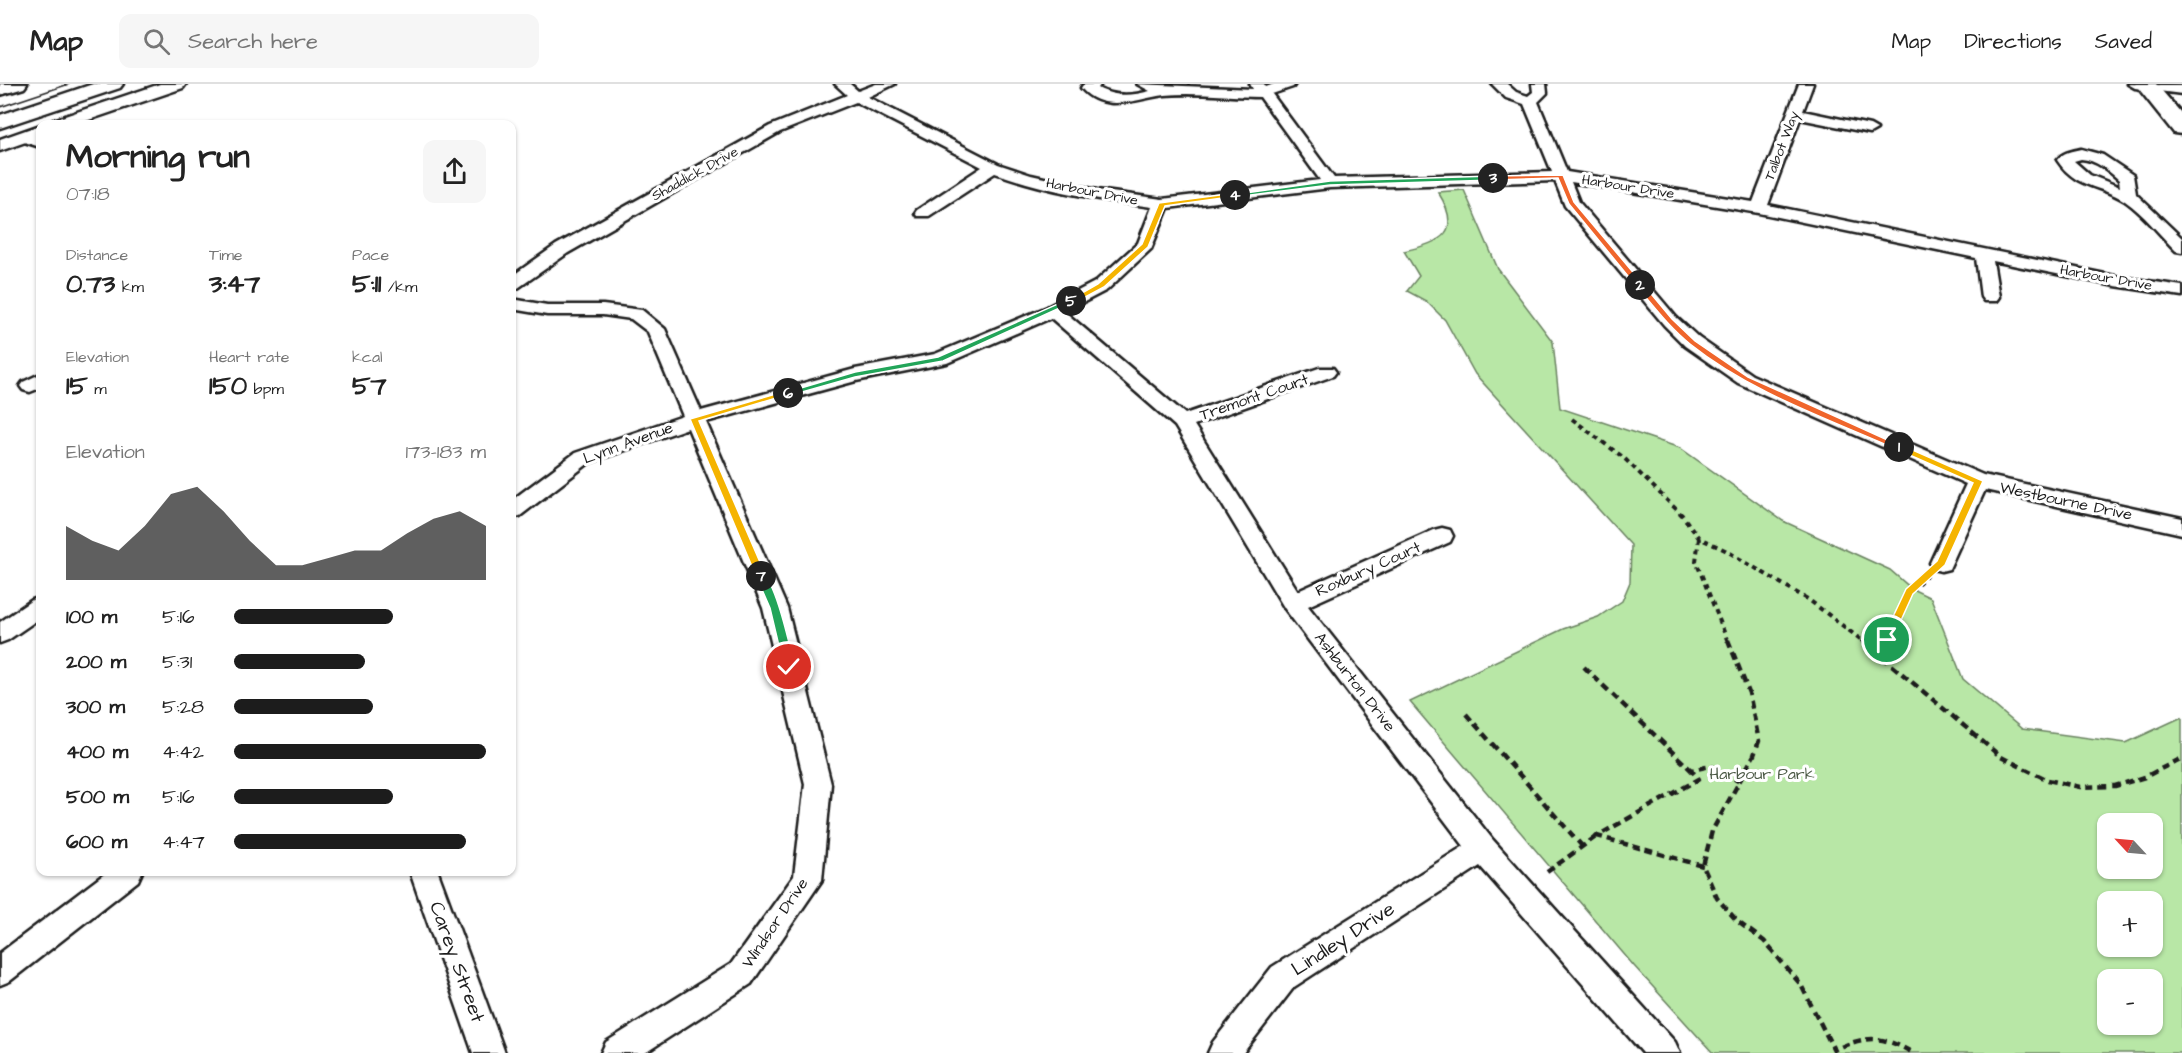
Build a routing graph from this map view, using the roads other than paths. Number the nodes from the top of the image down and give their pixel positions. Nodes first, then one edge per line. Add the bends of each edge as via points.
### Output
1 (17, 84) edge
2 (113, 84) edge
3 (177, 84) edge
4 (842, 84) edge
5 (888, 84) edge
6 (1094, 84) edge
7 (1144, 84) edge
8 (1288, 84) edge
9 (1499, 84) edge
10 (1539, 84) edge
11 (1806, 84) edge
12 (1259, 88) edge
13 (0, 89) edge
14 (2161, 89) edge
15 (1163, 91) junction
16 (857, 97) junction
17 (1530, 101) junction
18 (1794, 113) junction
19 (72, 120) edge
20 (0, 122) edge
21 (2182, 128) edge
22 (1870, 129) dead end
23 (35, 137) edge
24 (0, 145) edge
25 (993, 167) junction
26 (1561, 176) junction
27 (1330, 183) junction
28 (2128, 196) dead end
29 (1162, 204) junction
30 (1759, 208) junction
31 (923, 213) dead end
32 (2182, 248) edge
33 (1984, 255) junction
34 (516, 281) edge
35 (2182, 291) edge
36 (1990, 297) dead end
37 (516, 305) edge
38 (1053, 310) junction
39 (1326, 372) dead end
40 (694, 419) junction
41 (1182, 422) junction
42 (1978, 481) junction
43 (516, 508) edge
44 (2182, 526) edge
45 (1442, 536) dead end
46 (1941, 563) road end
47 (1293, 603) junction
48 (36, 609) edge
49 (0, 634) edge
50 (1483, 849) junction
51 (123, 876) edge
52 (425, 876) edge
53 (0, 971) edge
54 (489, 1053) edge
55 (616, 1053) edge
56 (1224, 1053) edge
57 (1664, 1053) edge

1 - 13 main road
2 - 20 main road
3 - 19 street
4 - 16 street, Harbour Drive
5 - 16 street, Shaddick Drive
6 - 15 street via 1088,88 1098,96 1121,99 1141,99
7 - 15 street
8 - 12 street
9 - 17 street via 1511,95
10 - 17 street via 1540,93
11 - 18 street, Talbot Way
12 - 15 street
12 - 27 street
14 - 21 main road
16 - 25 street, Harbour Drive
16 - 34 street, Shaddick Drive via 775,129 562,249
17 - 26 street, Westbourne Drive
18 - 22 street
18 - 30 street, Talbot Way
23 - 24 street
25 - 29 street, Harbour Drive via 1026,179 1097,195
25 - 31 street
26 - 27 street, Harbour Drive
26 - 30 street, Harbour Drive
26 - 42 street, Westbourne Drive via 1571,203 1692,342 1745,379
27 - 29 street, Harbour Drive
28 - 32 street
29 - 38 street, Lynn Avenue via 1145,245 1101,286
30 - 33 street, Harbour Drive
33 - 35 street, Harbour Drive
33 - 36 street
37 - 40 street, Windsor Drive via 636,314 656,329
38 - 40 street, Lynn Avenue via 940,359 855,375
38 - 41 street, Ashburton Drive
39 - 41 street, Tremont Court
40 - 43 street, Lynn Avenue via 582,458
40 - 55 street, Windsor Drive via 775,608 818,784 808,880 741,974
41 - 47 street, Ashburton Drive
42 - 44 street, Westbourne Drive
42 - 46 street
45 - 47 street, Roxbury Court
47 - 50 street, Ashburton Drive
48 - 49 street
50 - 56 street, Lindley Drive via 1283,977
50 - 57 street, Ashburton Drive
51 - 53 street
52 - 54 street, Carey Street

